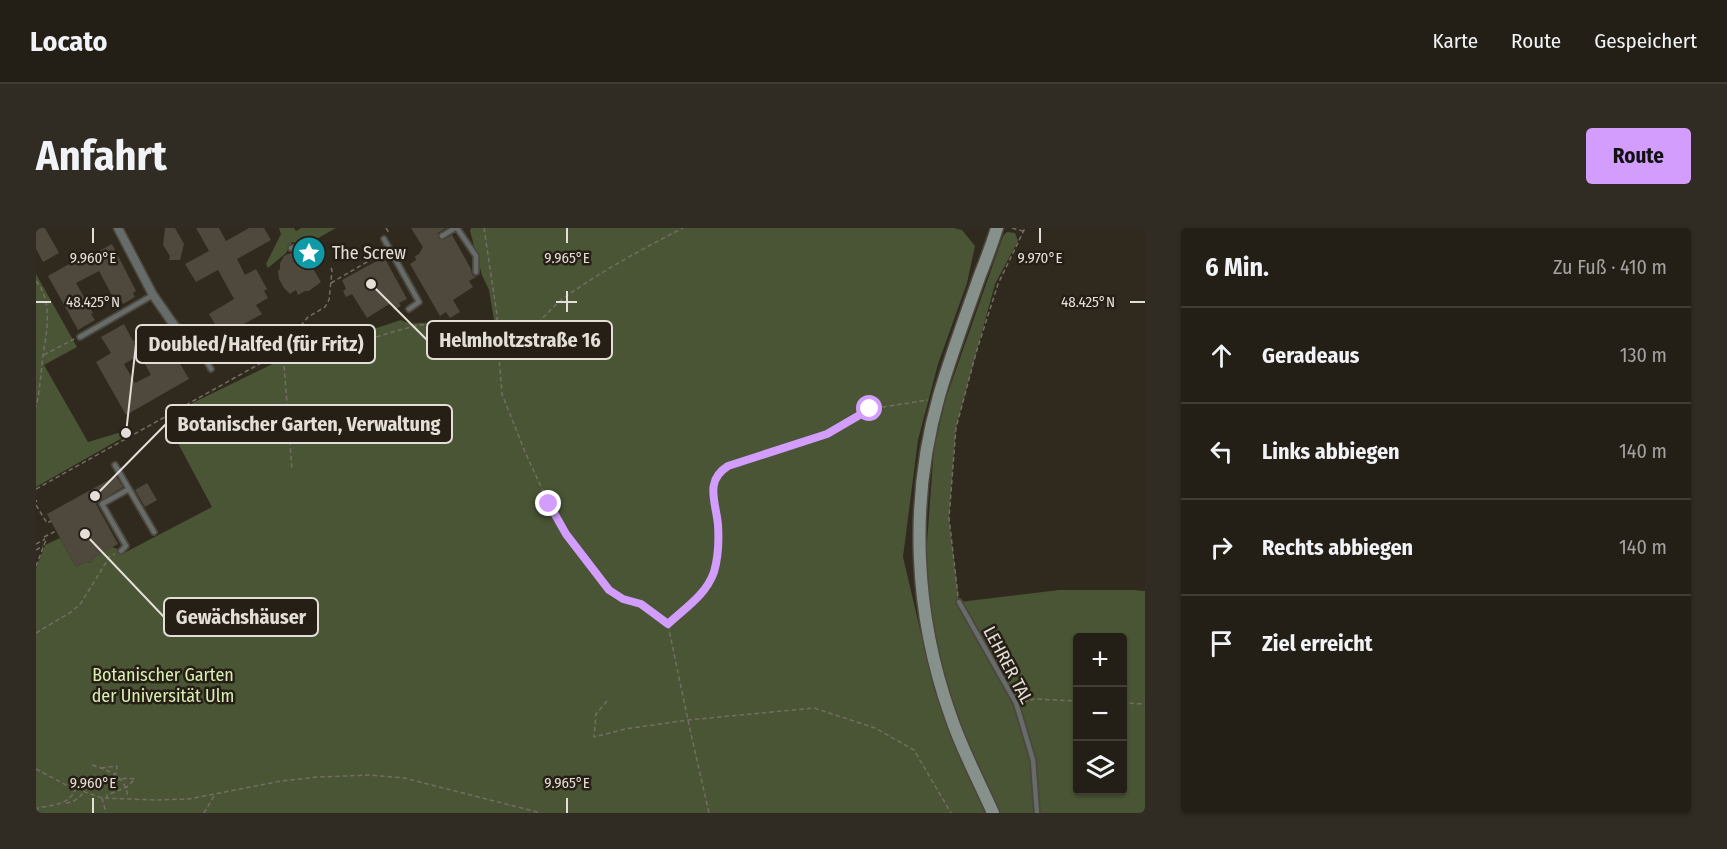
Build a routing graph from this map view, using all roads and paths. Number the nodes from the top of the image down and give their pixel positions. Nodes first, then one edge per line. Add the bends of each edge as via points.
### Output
1 (118, 228) edge
2 (386, 228) edge
3 (456, 228) edge
4 (483, 228) edge
5 (683, 228) edge
6 (997, 228) edge
7 (1012, 228) edge
8 (1025, 230) edge
9 (442, 236) dead end
10 (386, 242) junction
11 (291, 248) dead end
12 (320, 248) dead end
13 (331, 267) dead end
14 (476, 272) dead end
15 (36, 281) edge
16 (331, 284) junction
17 (153, 295) junction
18 (409, 309) dead end
19 (174, 325) joint
20 (497, 331) junction
21 (79, 337) joint
22 (288, 348) junction
23 (283, 349) junction
24 (43, 356) junction
25 (212, 369) dead end
26 (938, 399) junction
27 (36, 407) edge
28 (115, 465) dead end
29 (292, 470) dead end
30 (36, 489) edge
31 (129, 489) junction
32 (36, 502) edge
33 (51, 521) dead end
34 (56, 531) dead end
35 (154, 532) dead end
36 (45, 539) junction
37 (36, 544) edge
38 (45, 545) junction
39 (36, 550) edge
40 (121, 551) joint
41 (36, 566) edge
42 (959, 602) joint
43 (668, 624) junction
44 (36, 633) edge
45 (607, 701) dead end
46 (1073, 701) edge
47 (1127, 703) edge
48 (1016, 704) junction
49 (1145, 704) edge
50 (688, 720) junction
51 (92, 765) dead end
52 (101, 768) junction
53 (36, 769) edge
54 (115, 774) junction
55 (122, 780) junction
56 (127, 787) junction
57 (76, 789) junction
58 (84, 791) junction
59 (215, 795) junction
60 (102, 798) junction
61 (107, 798) junction
62 (128, 799) junction
63 (63, 803) junction
64 (36, 811) edge
65 (106, 813) edge
66 (204, 813) edge
67 (542, 813) edge
68 (709, 813) edge
69 (951, 813) edge
70 (993, 813) edge
71 (1037, 813) edge

1 - 17 street
2 - 10 path via 393,241
3 - 9 lane
3 - 14 lane via 476,256
4 - 20 path
5 - 20 path via 632,254 562,299 533,325
6 - 26 street
7 - 8 path
8 - 42 path via 998,284 956,428 949,518
10 - 16 path via 387,251
10 - 18 lane via 419,302
11 - 12 lane via 317,244
13 - 16 path
15 - 24 path via 47,306
16 - 22 path via 329,300 308,317
17 - 19 street
17 - 21 lane
19 - 25 lane via 190,332
20 - 22 path via 424,324 319,351
20 - 43 path via 502,394 546,498 566,534 609,590 641,604
21 - 24 path
22 - 23 path
23 - 29 path
23 - 30 path
24 - 27 path
26 - 43 path via 870,409 827,434 720,471 712,488 718,526 714,570 708,585
26 - 70 street via 920,508 922,597 951,718
28 - 31 lane
31 - 35 lane
31 - 40 lane via 102,504 126,546
32 - 33 path via 47,523
34 - 36 path
36 - 37 path
36 - 38 path
38 - 39 path
38 - 41 path
40 - 44 path via 110,556 81,603
42 - 48 lane, LEHRER TAL
43 - 50 path
45 - 50 path via 596,714 594,737
46 - 48 path via 1035,699
47 - 49 path
48 - 71 lane, LEHRER TAL via 1033,760
50 - 68 path
50 - 69 path via 814,708 875,728 914,750
51 - 52 path
52 - 54 path
52 - 54 path via 117,766
53 - 57 path
54 - 55 path
54 - 55 path via 111,780
55 - 56 path
55 - 56 path via 135,779
56 - 61 path
56 - 62 path
57 - 58 path
57 - 63 path
58 - 60 path
58 - 63 path via 75,800
59 - 62 path
59 - 66 path
59 - 67 path via 280,781 370,776 412,780
60 - 61 path
60 - 65 path
61 - 62 path
63 - 64 path

